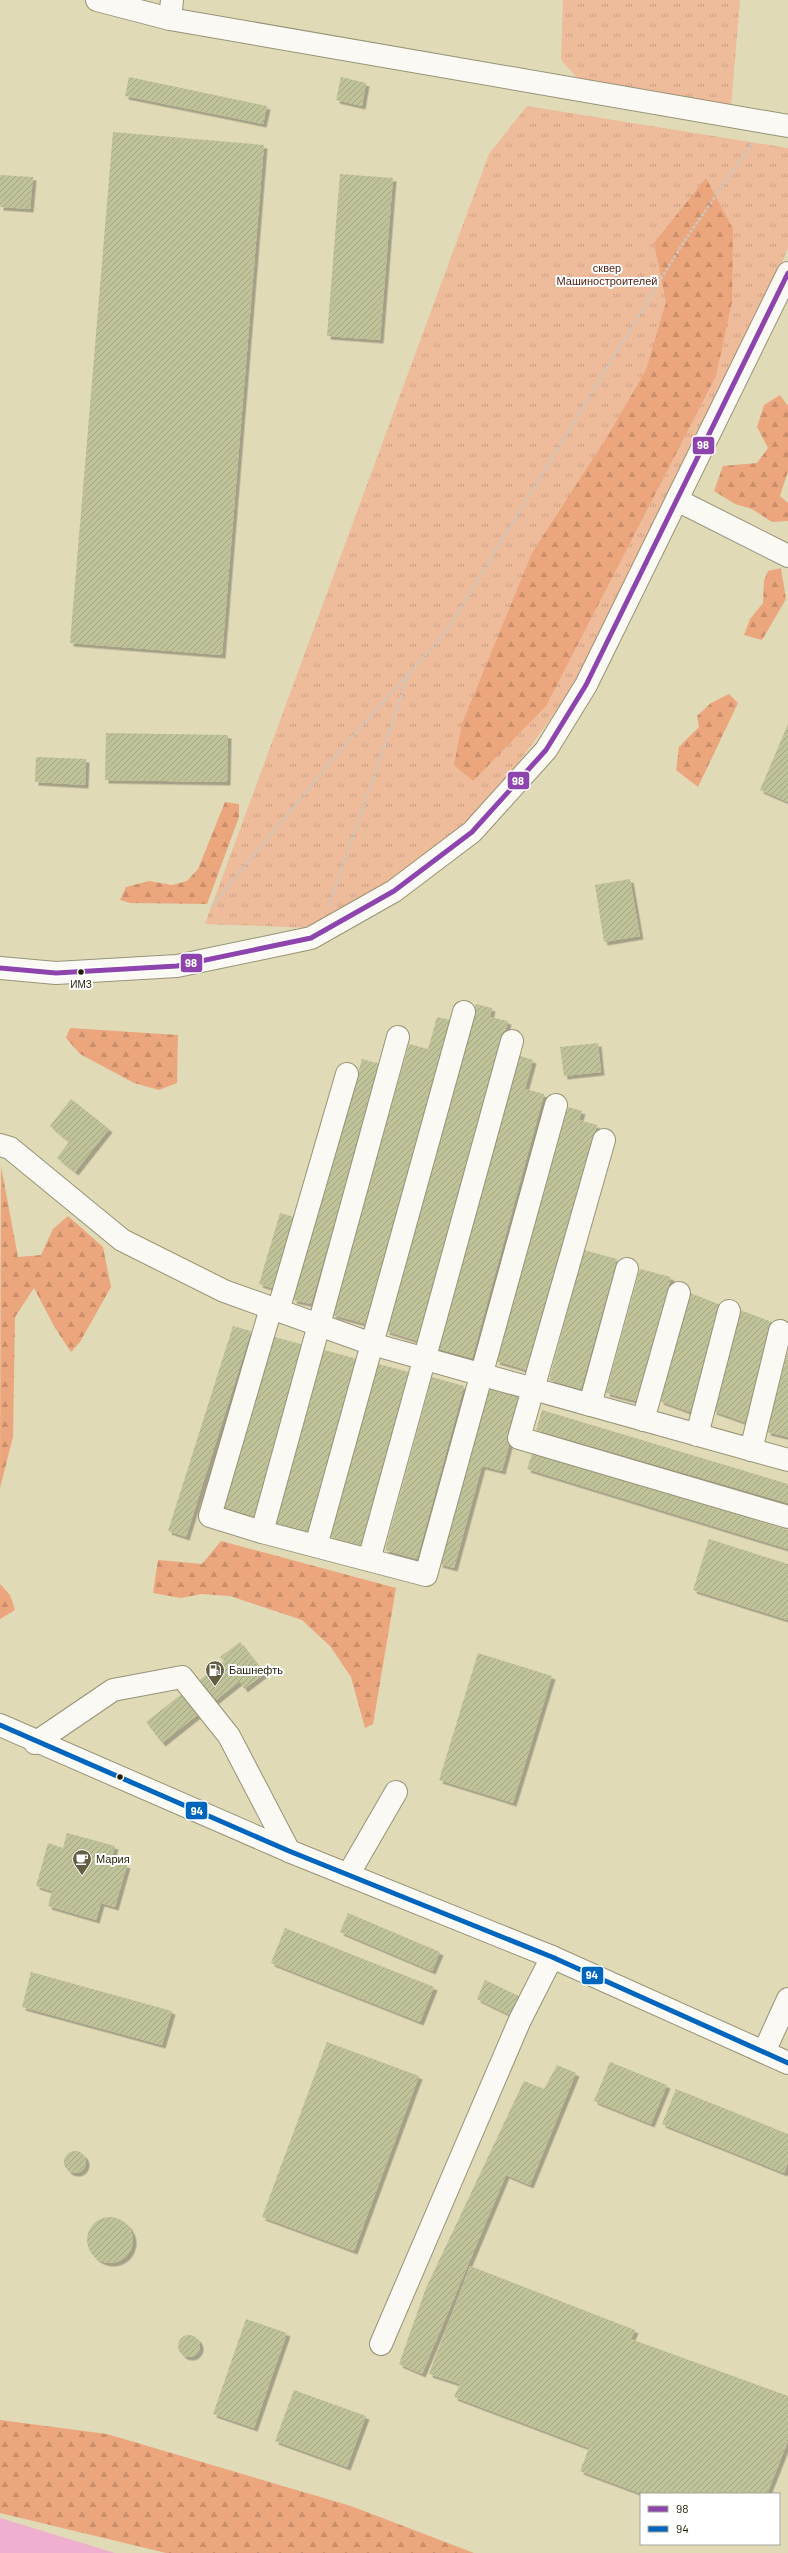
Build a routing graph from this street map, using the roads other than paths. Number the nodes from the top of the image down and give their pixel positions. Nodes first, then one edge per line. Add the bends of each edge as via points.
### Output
1 (97, 0) edge
2 (171, 10) edge
3 (788, 126) edge
4 (788, 273) edge
5 (677, 500) junction
6 (788, 556) edge
7 (0, 968) edge
8 (464, 1012) dead end
9 (398, 1037) dead end
10 (512, 1041) dead end
11 (347, 1074) dead end
12 (556, 1105) dead end
13 (604, 1140) dead end
14 (0, 1145) edge
15 (627, 1269) dead end
16 (679, 1293) dead end
17 (274, 1310) junction
18 (730, 1311) dead end
19 (318, 1326) junction
20 (780, 1330) dead end
21 (372, 1344) junction
22 (424, 1359) junction
23 (481, 1375) junction
24 (534, 1390) junction
25 (590, 1405) junction
26 (643, 1420) junction
27 (697, 1435) junction
28 (751, 1450) junction
29 (788, 1460) edge
30 (788, 1517) edge
31 (262, 1532) junction
32 (316, 1546) junction
33 (369, 1560) junction
34 (0, 1726) edge
35 (35, 1742) junction
36 (396, 1792) dead end
37 (289, 1851) junction
38 (348, 1875) junction
39 (552, 1957) junction
40 (788, 1998) edge
41 (764, 2052) junction
42 (788, 2063) edge
43 (381, 2344) dead end

1 - 2 main road
2 - 3 main road
4 - 5 main road
5 - 6 main road
5 - 7 main road via 586,685 546,750 472,832 394,891 311,938 231,956 176,966 56,973
8 - 21 main road
9 - 19 main road
10 - 22 main road
11 - 17 main road
12 - 23 main road
13 - 24 main road
14 - 17 main road via 10,1148 122,1240 224,1291
15 - 25 main road
16 - 26 main road
17 - 19 main road
17 - 31 main road via 210,1516
18 - 27 main road
19 - 21 main road
19 - 31 main road
20 - 28 main road
21 - 22 main road
21 - 32 main road
22 - 23 main road
22 - 33 main road
23 - 24 main road
23 - 33 main road via 426,1575
24 - 25 main road
24 - 30 main road via 519,1438
25 - 26 main road
26 - 27 main road
27 - 28 main road
28 - 29 main road
31 - 32 main road
32 - 33 main road
34 - 35 main road
35 - 37 main road
35 - 37 main road via 112,1690 182,1677 229,1736
36 - 38 main road
37 - 38 main road
38 - 39 main road
39 - 41 main road
39 - 43 main road via 520,2020
40 - 41 main road
41 - 42 main road

